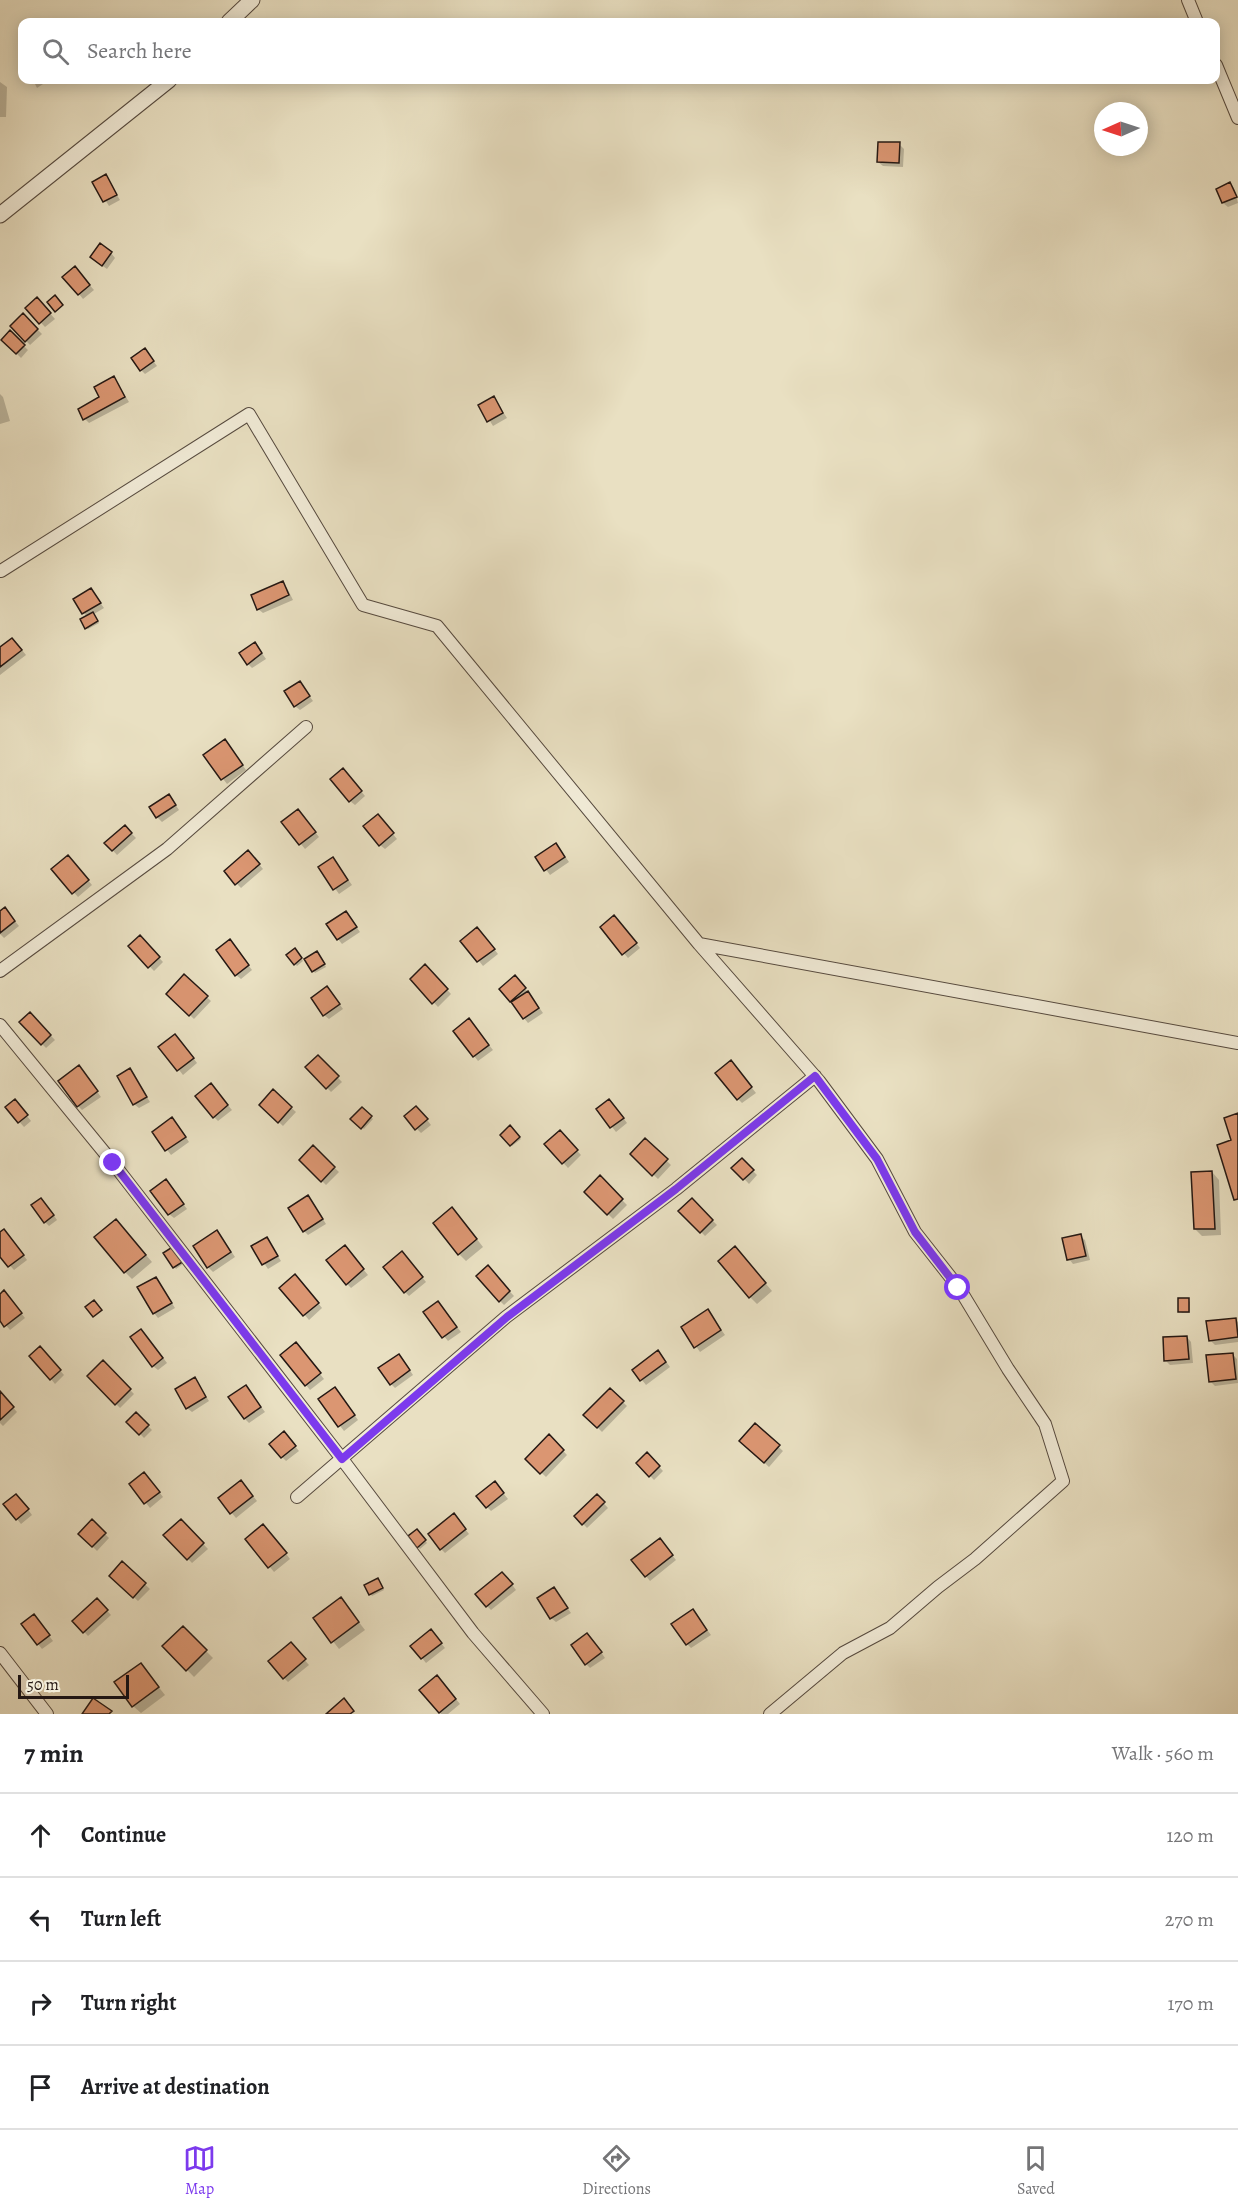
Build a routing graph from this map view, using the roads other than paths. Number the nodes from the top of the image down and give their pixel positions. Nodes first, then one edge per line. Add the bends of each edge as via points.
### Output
1 (252, 0) edge
2 (1188, 0) edge
3 (233, 18) edge
4 (1195, 18) edge
5 (1220, 77) edge
6 (164, 84) edge
7 (1238, 118) edge
8 (0, 215) edge
9 (1, 571) edge
10 (306, 727) dead end
11 (699, 944) junction
12 (0, 971) edge
13 (0, 1025) edge
14 (1238, 1043) edge
15 (815, 1076) junction
16 (342, 1459) junction
17 (297, 1497) dead end
18 (0, 1653) edge
19 (46, 1714) edge
20 (543, 1714) edge
21 (770, 1714) edge

1 - 3 street
2 - 4 street
5 - 7 street
6 - 8 street
9 - 11 street via 249,414 363,605 437,626
10 - 12 street via 167,849
11 - 14 street
11 - 15 street
13 - 16 street via 113,1163
15 - 16 street via 676,1189 507,1317
15 - 21 street via 877,1159 915,1232 958,1288 1045,1424 1063,1480 890,1628 843,1653
16 - 17 street
16 - 20 street via 473,1633
18 - 19 street

